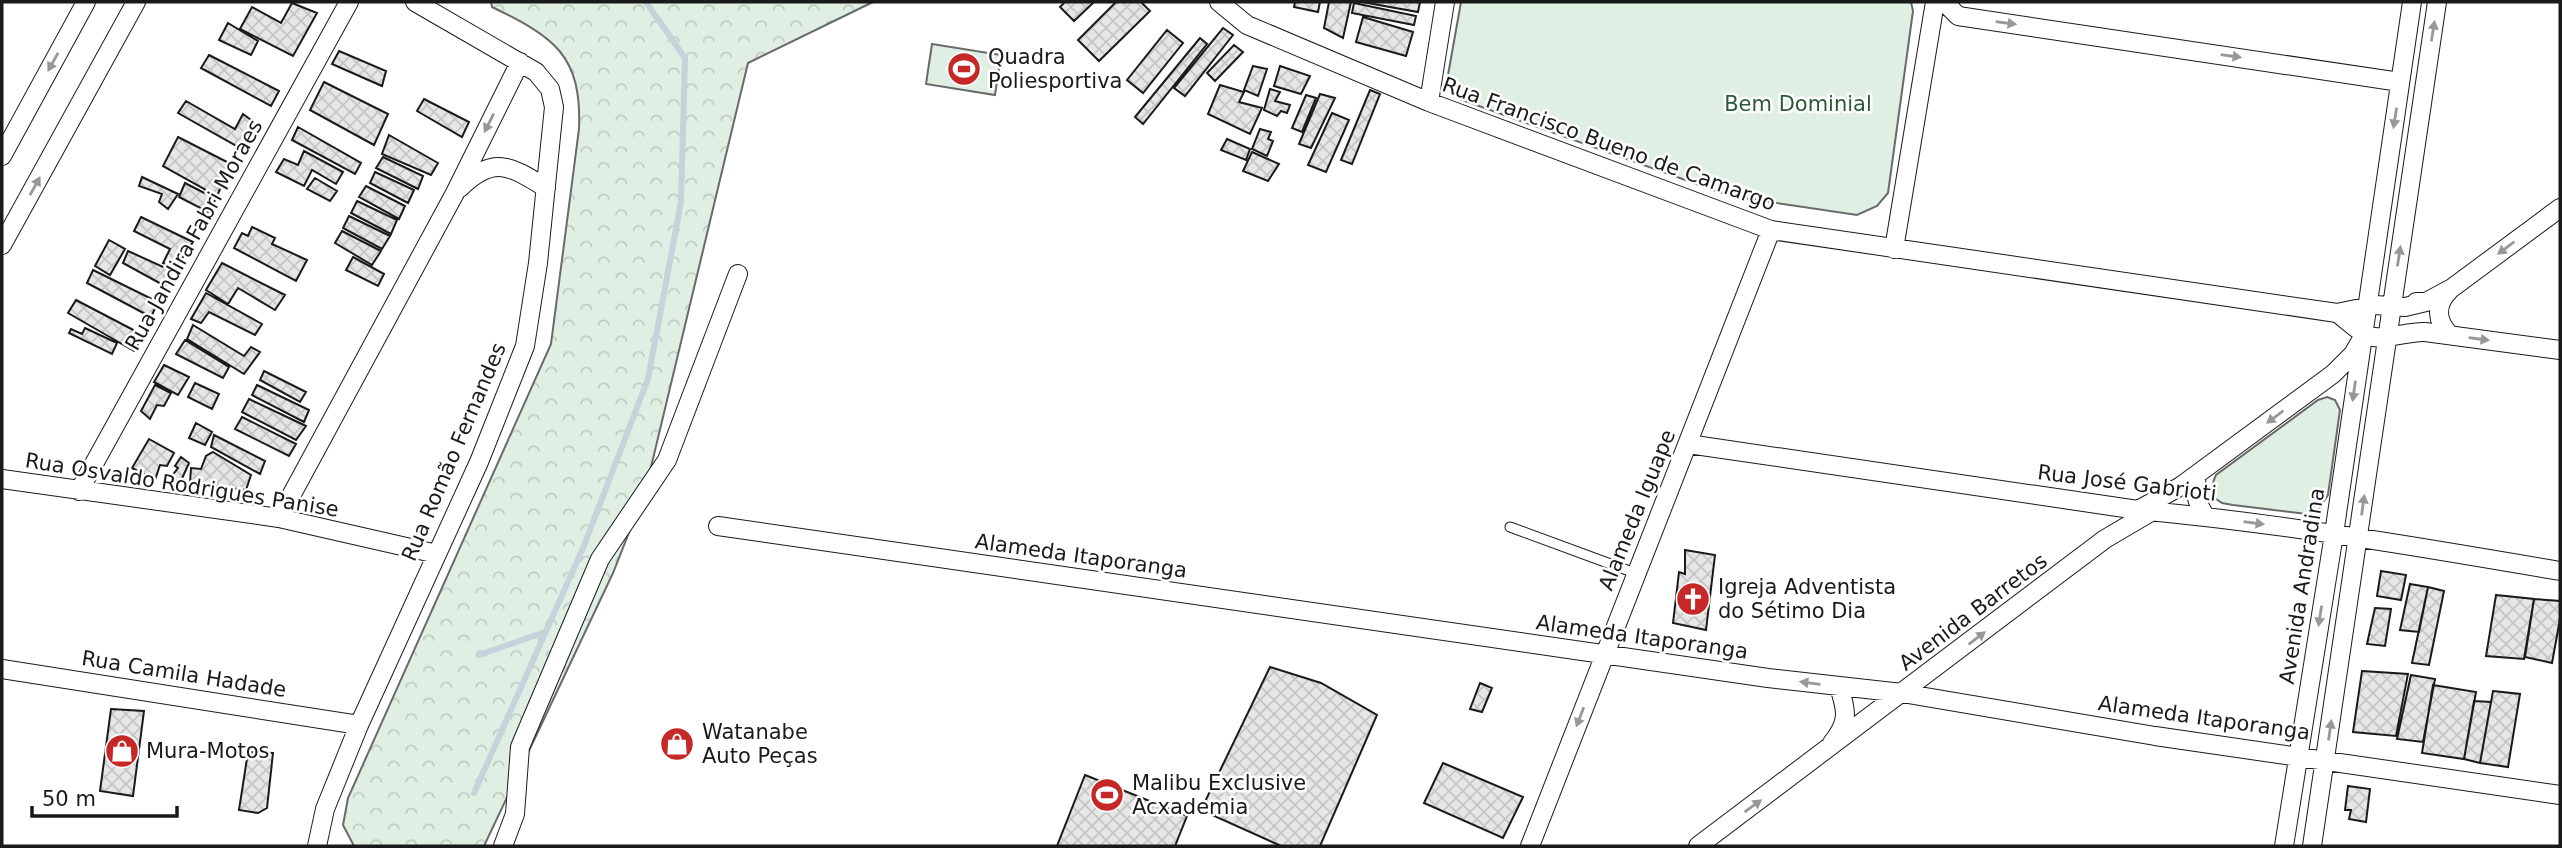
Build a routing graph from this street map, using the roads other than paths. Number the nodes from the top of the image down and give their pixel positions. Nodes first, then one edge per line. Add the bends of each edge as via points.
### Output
1 (86, 2) edge
2 (136, 2) edge
3 (349, 2) edge
4 (415, 2) edge
5 (1219, 2) edge
6 (1445, 2) edge
7 (1935, 2) edge
8 (1944, 2) edge
9 (2412, 2) edge
10 (2437, 2) edge
11 (520, 62) junction
12 (545, 80) junction
13 (2400, 82) junction
14 (503, 97) junction
15 (1429, 102) junction
16 (2, 156) edge
17 (546, 188) junction
18 (454, 193) junction
19 (2560, 208) edge
20 (1771, 230) junction
21 (2, 245) edge
22 (1895, 249) junction
23 (738, 274) dead end
24 (2395, 285) junction
25 (2452, 288) junction
26 (2426, 302) junction
27 (2366, 306) junction
28 (2390, 307) junction
29 (2337, 313) junction
30 (2450, 335) junction
31 (2362, 336) junction
32 (2388, 336) junction
33 (2560, 350) edge
34 (1688, 444) junction
35 (2197, 475) junction
36 (2, 480) edge
37 (79, 491) junction
38 (2145, 510) junction
39 (2204, 516) junction
40 (279, 519) junction
41 (718, 526) dead end
42 (1510, 527) dead end
43 (2334, 534) junction
44 (2358, 537) junction
45 (437, 554) junction
46 (2560, 571) edge
47 (1635, 573) junction
48 (1605, 654) junction
49 (1943, 663) junction
50 (2, 669) edge
51 (1839, 687) junction
52 (1902, 693) junction
53 (1951, 701) junction
54 (359, 725) junction
55 (1823, 754) junction
56 (2297, 755) junction
57 (2325, 760) junction
58 (2560, 795) edge
59 (326, 809) junction
60 (302, 846) edge
61 (317, 846) edge
62 (503, 846) edge
63 (1530, 846) edge
64 (1698, 846) edge
65 (2284, 846) edge
66 (2312, 846) edge

1 -> 16 street
21 -> 2 street
3 - 37 street, Rua Jandira Fabri Moraes
4 - 11 street
5 - 15 street, Rua Francisco Bueno de Camargo via 1247,25
6 - 15 street
7 - 22 street
8 -> 13 street via 1958,16
9 - 13 street, Avenida Andradina
24 -> 10 street
11 - 12 street
11 - 14 street
12 - 14 street via 522,82
12 - 17 street, Rua Romão Fernandes via 554,107
13 -> 27 street, Avenida Andradina
14 -> 18 street
15 - 20 street, Rua Francisco Bueno de Camargo
17 - 18 street via 507,167 476,175
17 - 45 street, Rua Romão Fernandes via 525,346
18 - 40 street
19 -> 25 street
20 - 22 street, Rua Francisco Bueno de Camargo
20 - 34 street, Alameda Iguape
22 - 29 street, Rua Francisco Bueno de Camargo
23 - 62 street via 667,460 600,559 520,747 515,814
24 - 26 street via 2407,298
24 - 28 street
25 - 26 street
25 - 30 street via 2439,307 2439,320
26 - 28 street
27 - 28 street
27 - 29 street, Rua Francisco Bueno de Camargo
27 - 31 street, Avenida Andradina
28 - 32 street
29 - 31 street, Rua Francisco Bueno de Camargo
30 - 32 street via 2415,331
30 -> 33 street
31 - 32 street
31 -> 35 street, Avenida Barretos via 2353,354 2333,374
31 -> 43 street, Avenida Andradina
44 -> 32 street
34 - 38 street, Rua José Gabrioti
34 - 47 street, Alameda Iguape
35 - 38 street, Avenida Barretos
35 - 39 street via 2194,489
36 - 37 street, Rua Osvaldo Rodrigues Panise
37 - 40 street, Rua Osvaldo Rodrigues Panise
38 - 39 street, Rua José Gabrioti
49 -> 38 street, Avenida Barretos
39 -> 43 street, Rua José Gabrioti
40 - 45 street, Rua Osvaldo Rodrigues Panise
41 - 48 street, Alameda Itaporanga
42 - 47 lane
43 - 44 street, Rua José Gabrioti
43 -> 56 street, Avenida Andradina
44 - 46 street, Rua José Gabrioti
57 -> 44 street
45 - 54 street, Rua Romão Fernandes
47 - 48 street, Alameda Iguape
51 -> 48 street, Alameda Itaporanga
48 -> 63 street, Alameda Iguape
49 - 52 street, Avenida Barretos
49 - 53 street via 1937,682
50 - 54 street, Rua Camila Hadade
51 - 52 street, Alameda Itaporanga
51 - 55 street, Avenida Barretos via 1847,717
52 - 53 street, Alameda Itaporanga
52 - 55 street, Avenida Barretos
53 - 56 street, Alameda Itaporanga
54 - 59 street, Rua Romão Fernandes
64 -> 55 street, Avenida Barretos
56 - 57 street, Alameda Itaporanga
56 - 65 street, Avenida Andradina
57 - 58 street, Alameda Itaporanga
57 - 66 street
59 - 60 street, Rua Romão Fernandes
59 - 61 street, Rua Romão Fernandes

